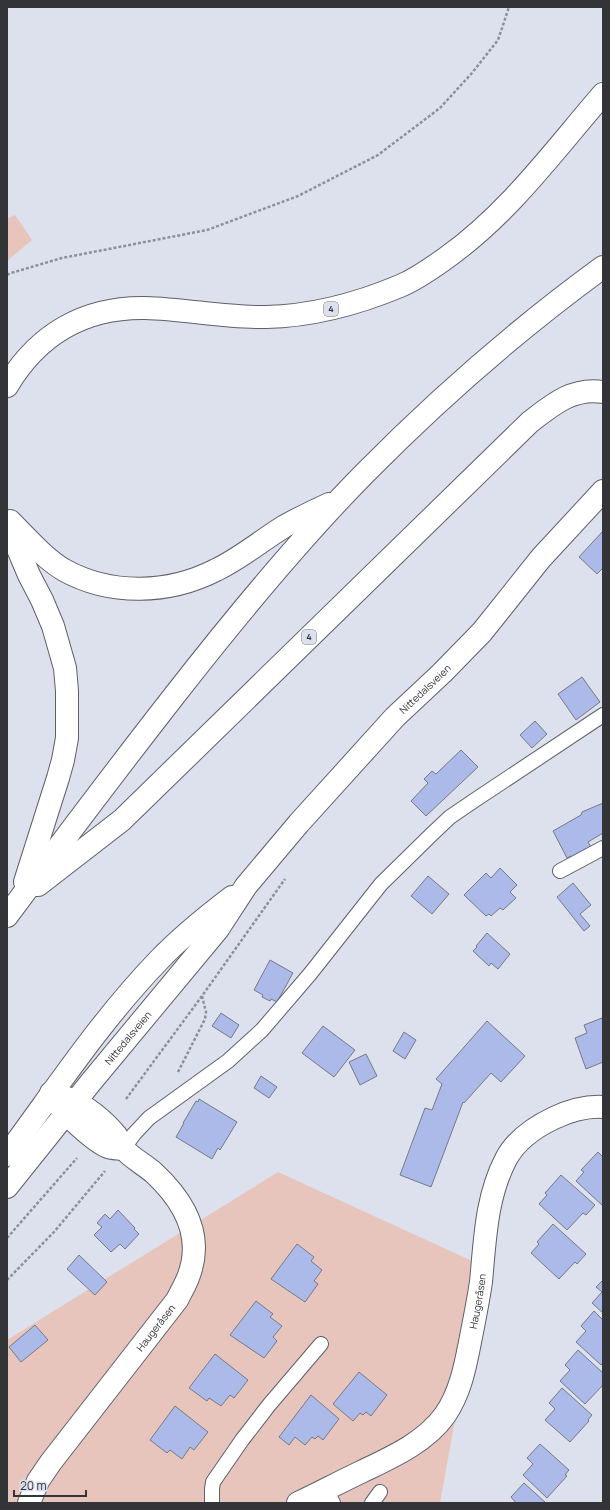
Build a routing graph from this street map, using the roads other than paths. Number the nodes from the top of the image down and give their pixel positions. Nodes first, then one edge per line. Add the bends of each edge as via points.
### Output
1 (603, 94) edge
2 (603, 267) edge
3 (7, 386) edge
4 (603, 392) edge
5 (603, 490) edge
6 (340, 499) junction
7 (7, 518) edge
8 (7, 523) edge
9 (603, 716) edge
10 (603, 848) edge
11 (560, 872) dead end
12 (246, 886) junction
13 (20, 899) junction
14 (7, 916) edge
15 (51, 1093) junction
16 (603, 1107) edge
17 (71, 1108) junction
18 (123, 1149) junction
19 (7, 1155) edge
20 (7, 1187) edge
21 (321, 1344) dead end
22 (330, 1496) edge
23 (29, 1503) edge
24 (212, 1503) edge
25 (298, 1503) edge

1 - 3 main road, 4 via 534,177 488,225 439,263 402,285 365,300 322,312 282,317 146,308 102,312 63,328 39,345 26,358
2 - 6 main road, 4 via 537,316 463,379
4 - 13 main road, 4 via 588,391 570,395 556,402 530,422 122,820
5 - 12 main road, Nittedalsveien via 541,558 482,632 375,738
6 - 7 main road, 4 via 286,525 216,571 182,583 144,589 127,589 91,582 64,569 48,558
6 - 13 main road, 4 via 260,589 200,664
8 - 13 main road, 4 via 53,626 65,668 68,712 67,738 58,778
9 - 18 lane via 475,800 432,834 381,884 262,1030 222,1066 149,1118
10 - 11 lane
12 - 15 main road, Nittedalsveien via 206,917 160,959 128,995
12 - 17 main road, Nittedalsveien via 218,929
13 - 14 main road, 4
15 - 17 main road, Haugeråsen via 58,1106
15 - 19 main road, Nittedalsveien
16 - 22 main road, Haugeråsen via 569,1111 545,1123 521,1139 507,1158 494,1187 488,1215 480,1284 466,1365 458,1393 444,1416 425,1436
17 - 18 main road, Haugeråsen via 108,1147
17 - 20 main road, Nittedalsveien
18 - 23 main road, Haugeråsen via 166,1185 184,1209 193,1235 194,1250 189,1275 169,1311 51,1462 38,1481
21 - 24 lane via 242,1440 213,1482
22 - 25 main road, Haugeråsen

